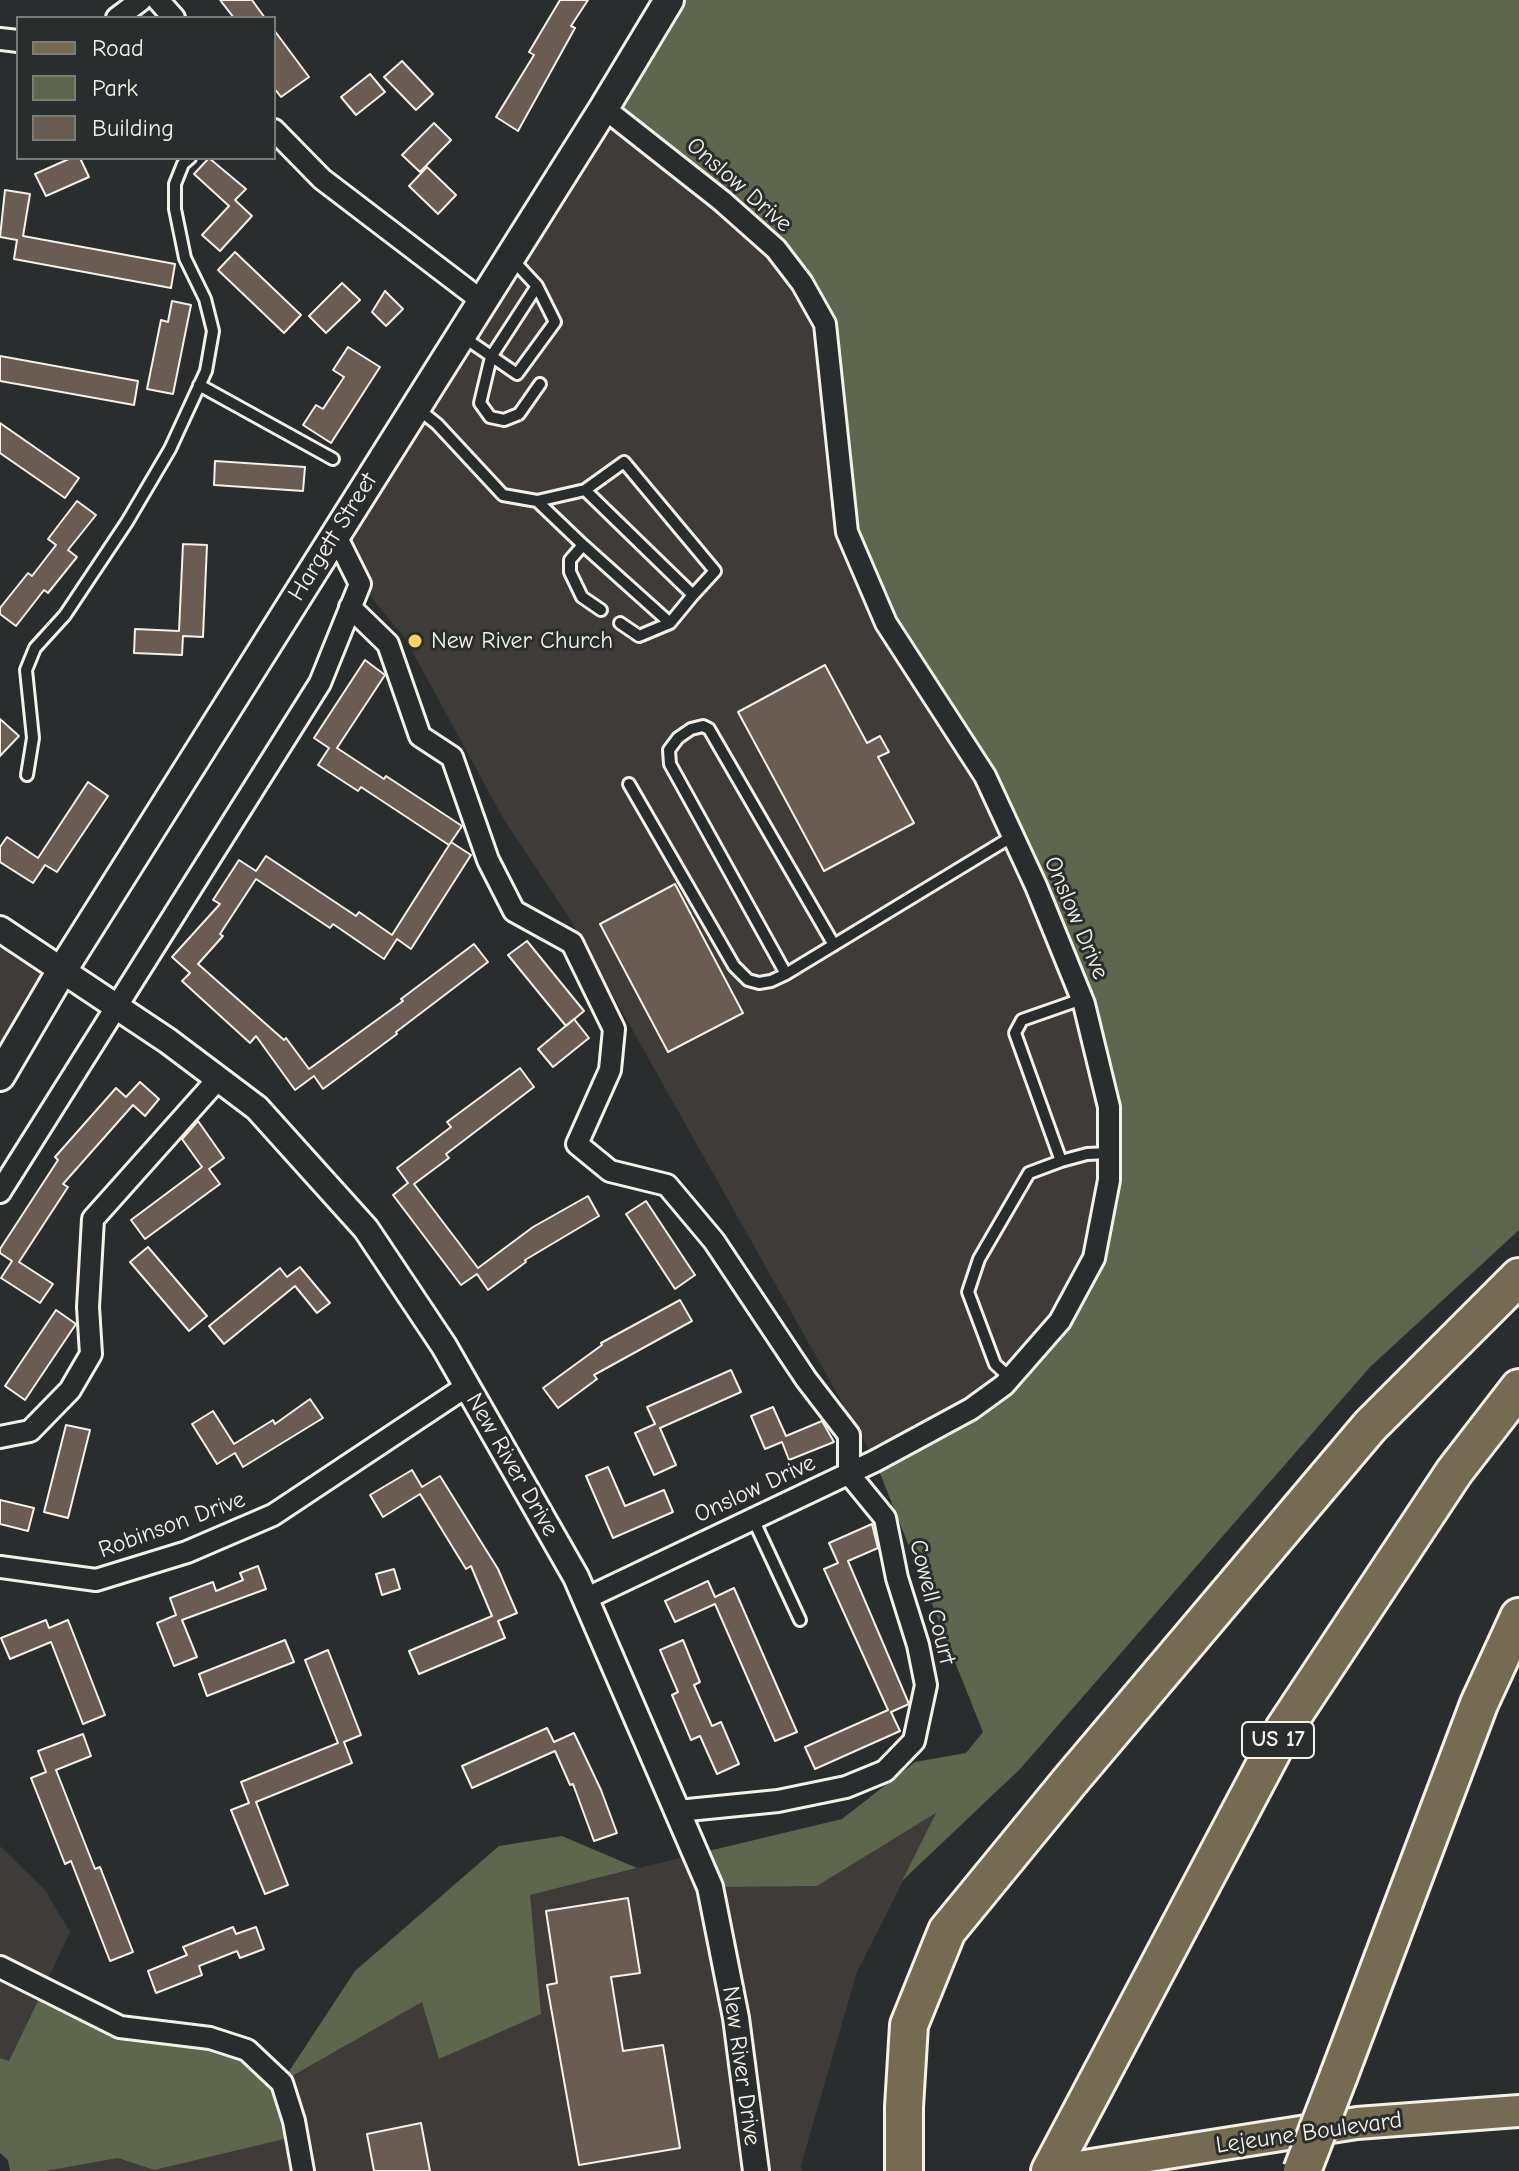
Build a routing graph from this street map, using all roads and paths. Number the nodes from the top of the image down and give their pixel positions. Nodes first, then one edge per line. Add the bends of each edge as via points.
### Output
1 (141, 0) edge
2 (158, 0) edge
3 (669, 0) edge
4 (120, 16) edge
5 (172, 16) edge
6 (604, 108) junction
7 (276, 132) edge
8 (188, 160) edge
9 (510, 257) junction
10 (537, 286) junction
11 (482, 301) junction
12 (460, 335) junction
13 (491, 357) junction
14 (540, 384) dead end
15 (199, 385) junction
16 (415, 407) junction
17 (333, 459) dead end
18 (585, 490) junction
19 (537, 501) junction
20 (335, 534) junction
21 (583, 545) junction
22 (693, 595) junction
23 (350, 607) junction
24 (601, 610) dead end
25 (620, 623) dead end
26 (670, 623) junction
27 (27, 775) dead end
28 (629, 784) dead end
29 (1013, 836) junction
30 (0, 929) edge
31 (834, 945) junction
32 (61, 972) junction
33 (786, 974) junction
34 (1082, 999) junction
35 (115, 1007) junction
36 (0, 1076) edge
37 (218, 1079) junction
38 (1109, 1153) junction
39 (1061, 1161) junction
40 (0, 1192) edge
41 (1519, 1277) edge
42 (1010, 1378) junction
43 (467, 1386) junction
44 (1519, 1388) edge
45 (0, 1437) edge
46 (849, 1474) junction
47 (753, 1519) junction
48 (0, 1567) edge
49 (585, 1599) junction
50 (1519, 1617) edge
51 (800, 1620) dead end
52 (678, 1811) junction
53 (0, 1967) edge
54 (1519, 2111) edge
55 (303, 2171) edge
56 (756, 2171) edge
57 (904, 2171) edge
58 (1052, 2171) edge
59 (1302, 2171) edge

1 - 4 street
2 - 5 street
3 - 6 main road, Hargett Street
6 - 9 main road, Hargett Street
6 - 29 street, Onslow Drive via 722,201 776,249 802,283 825,324 847,532 886,623 985,776
7 - 11 street via 322,179
8 - 15 lane via 175,184 175,209 185,258 213,331
9 - 10 lane
9 - 11 main road, Hargett Street
10 - 13 lane
10 - 13 lane via 555,322 517,374
11 - 12 main road, Hargett Street
12 - 13 lane
12 - 16 main road, Hargett Street
13 - 14 lane via 480,403 490,417 504,420 519,414
15 - 17 lane
15 - 27 lane via 170,449 127,522 65,615 35,648 26,670 33,738
16 - 19 lane via 503,495
16 - 20 main road, Hargett Street
18 - 19 lane
18 - 22 lane
18 - 22 lane via 624,462 715,571
19 - 21 lane
20 - 23 street via 360,584
20 - 32 main road, Hargett Street
21 - 24 lane via 570,560 570,572 582,597
21 - 26 lane
22 - 26 lane
23 - 35 street via 320,683
23 - 46 street via 388,644 420,736 452,757 488,860 514,911 572,943 614,1029 610,1070 577,1144 610,1171 667,1185 849,1435
25 - 26 lane via 639,636
28 - 33 lane via 734,966 759,983
29 - 31 lane
29 - 34 street, Onslow Drive
30 - 32 street, New River Drive
31 - 33 lane
31 - 33 lane via 709,729 691,729 669,750 670,764
32 - 35 street, New River Drive
32 - 36 main road, Hargett Street
34 - 38 street, Onslow Drive via 1109,1107
34 - 39 lane via 1022,1020 1015,1033
35 - 37 street, New River Drive
35 - 40 street
37 - 43 street, New River Drive via 257,1108 366,1229
37 - 45 street via 93,1219 91,1354 70,1390 30,1431
38 - 39 lane
38 - 42 street, Onslow Drive via 1094,1258 1060,1321
39 - 42 lane via 1029,1173 979,1259 968,1292 995,1364
41 - 57 highway via 1370,1426 947,1931 909,2025
42 - 46 street, Onslow Drive via 971,1409
43 - 48 street, Robinson Drive via 273,1515 187,1552 96,1580
43 - 49 street, New River Drive
44 - 58 highway, US 17 via 1454,1472 1284,1729
46 - 47 street, Onslow Drive
46 - 52 street, Cowell Court via 885,1518 918,1645 926,1685 914,1741 885,1771 846,1787 778,1801
47 - 49 street, Onslow Drive
47 - 51 lane
49 - 52 street, New River Drive
50 - 59 highway, bridge via 1479,1704
52 - 56 street, New River Drive via 710,1887 736,2018
53 - 55 street via 120,2027 210,2038 247,2050 282,2083
54 - 58 main road, Lejeune Boulevard via 1357,2123

